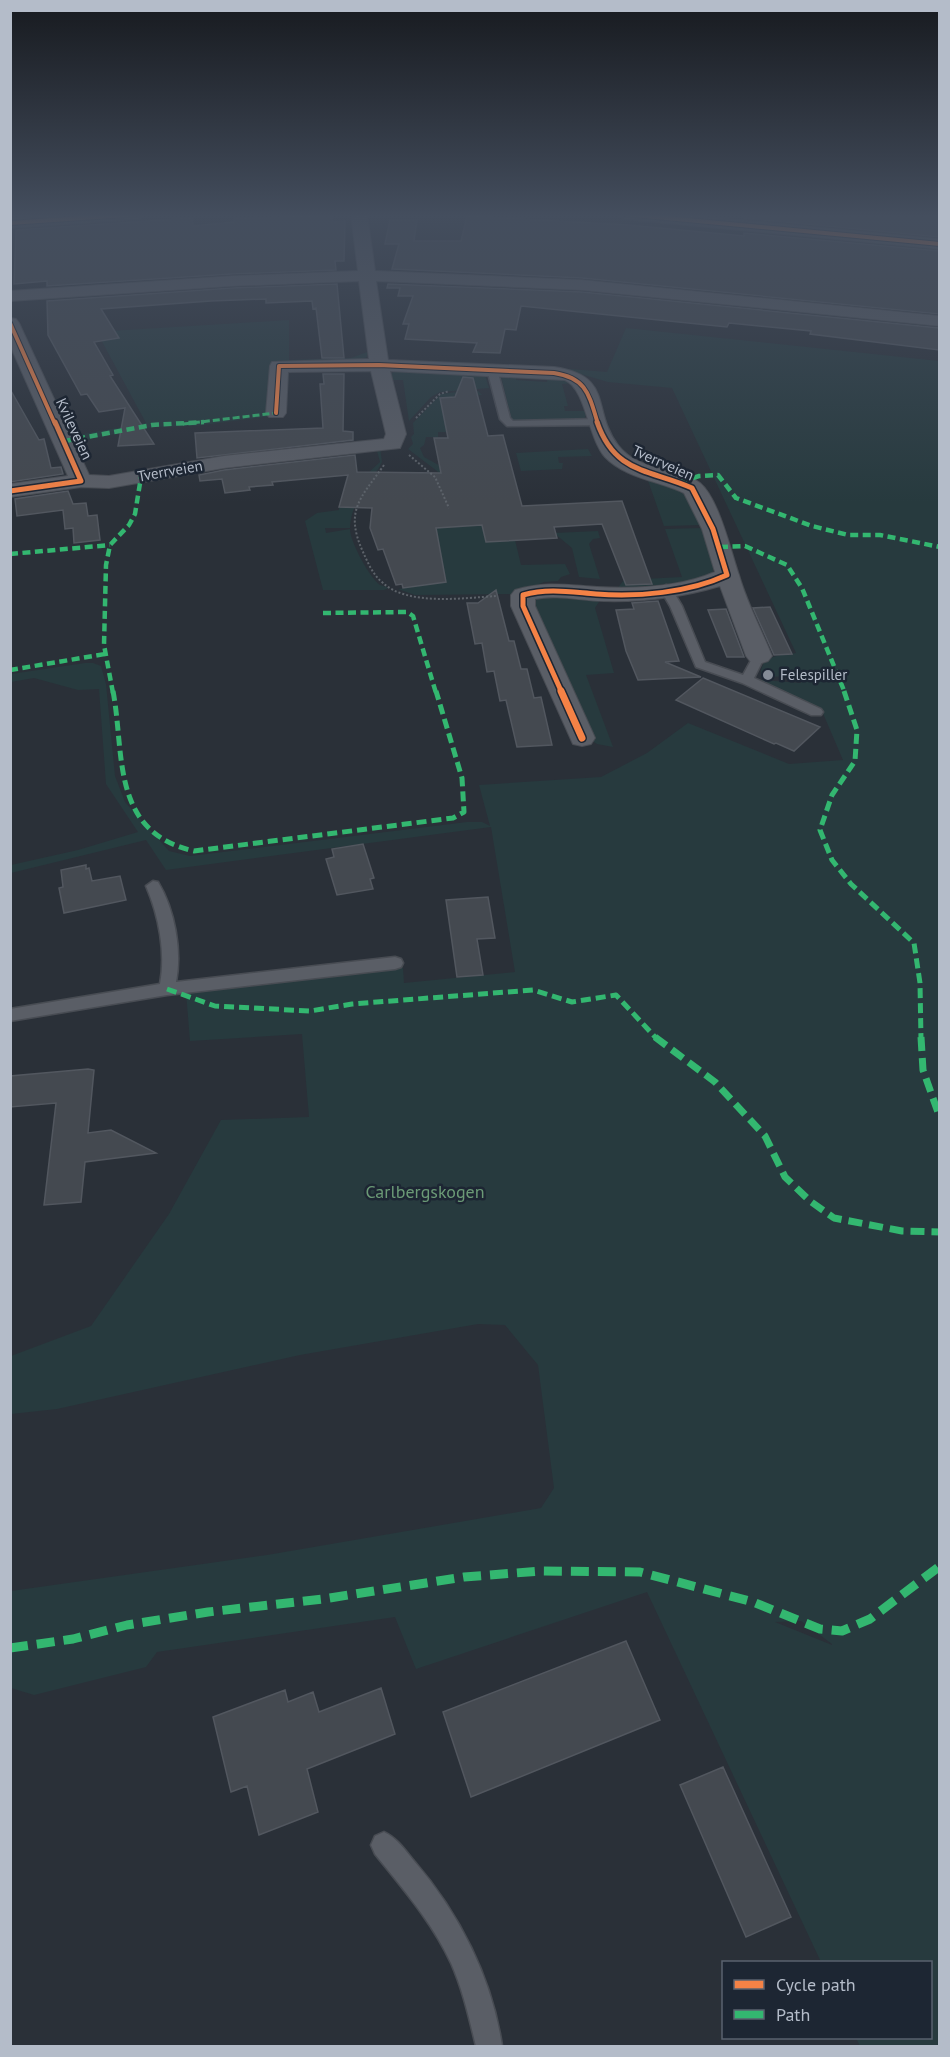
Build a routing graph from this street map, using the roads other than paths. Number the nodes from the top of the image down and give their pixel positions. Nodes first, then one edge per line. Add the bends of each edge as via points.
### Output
1 (372, 310) edge
2 (832, 310) edge
3 (939, 321) edge
4 (10, 323) edge
5 (379, 365) junction
6 (492, 369) junction
7 (276, 413) dead end
8 (598, 422) junction
9 (81, 481) junction
10 (10, 491) edge
11 (727, 575) junction
12 (666, 589) junction
13 (759, 656) joint
14 (747, 680) junction
15 (816, 712) dead end
16 (582, 738) dead end
17 (153, 886) dead end
18 (395, 963) dead end
19 (167, 989) junction
20 (10, 1015) edge
21 (384, 1845) dead end
22 (489, 2046) edge

1 - 5 street
2 - 3 street
4 - 9 street, Kvileveien
5 - 6 street, Tverrveien
5 - 7 street, Tverrveien via 279,366
5 - 9 street, Tverrveien via 396,434 393,444 224,462 109,482
6 - 8 street, Tverrveien via 554,373 587,383
6 - 8 lane via 505,419 511,424
8 - 11 street, Tverrveien via 607,446 614,453 696,492 720,547
9 - 10 street, Kvileveien
11 - 12 street via 710,583
11 - 13 street, Tverrveien
12 - 14 lane via 700,664
12 - 16 street via 605,594 547,589 523,595 523,606
13 - 14 lane
14 - 15 lane
17 - 19 lane via 161,903 172,963
18 - 19 lane
19 - 20 lane
21 - 22 lane via 434,1907 465,1964 481,2007

